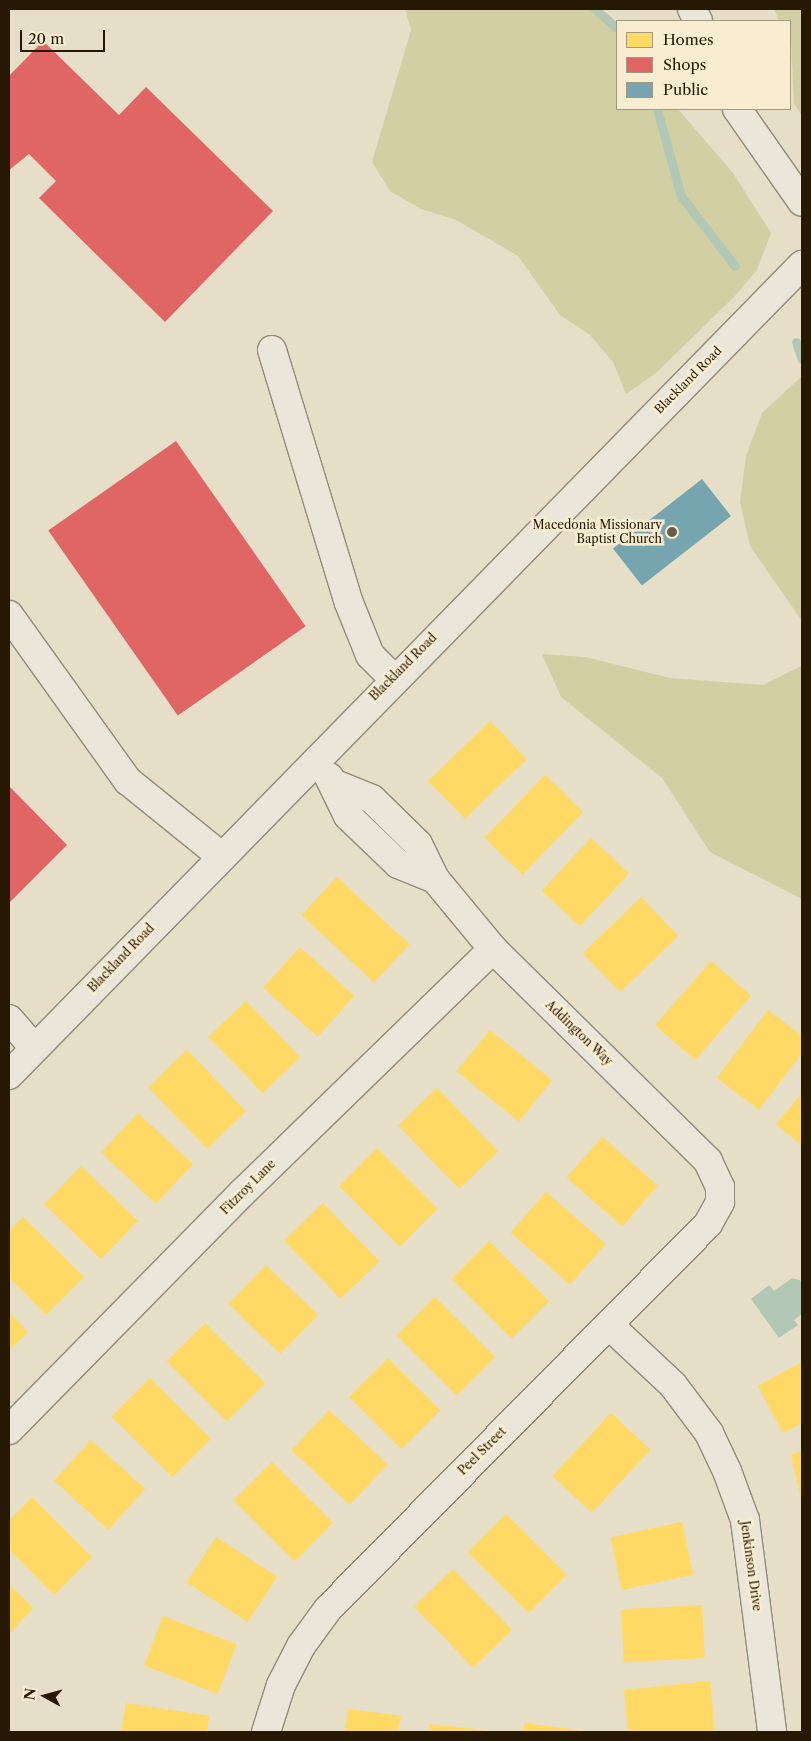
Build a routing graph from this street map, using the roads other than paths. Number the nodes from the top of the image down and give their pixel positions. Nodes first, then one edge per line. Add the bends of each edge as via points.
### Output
1 (739, 110) edge
2 (802, 202) edge
3 (802, 265) edge
4 (272, 350) dead end
5 (9, 615) edge
6 (393, 678) junction
7 (313, 760) junction
8 (220, 856) junction
9 (493, 949) junction
10 (9, 1019) edge
11 (34, 1048) junction
12 (9, 1075) edge
13 (720, 1187) joint
14 (610, 1326) junction
15 (9, 1430) edge
16 (266, 1732) edge
17 (772, 1732) edge

1 - 2 street
3 - 6 street, Blackland Road
4 - 6 street via 349,603 370,655
5 - 8 street via 128,781
6 - 7 street, Blackland Road
7 - 8 street, Blackland Road
7 - 9 street, Addington Way via 337,785 372,799 418,844 435,879
8 - 11 street, Blackland Road
9 - 13 street, Addington Way via 691,1142 708,1161
9 - 15 street, Fitzroy Lane via 242,1193
10 - 11 street
11 - 12 street, Blackland Road
13 - 14 street, Peel Street via 720,1202 708,1224
14 - 16 street, Peel Street via 328,1609 301,1646
14 - 17 street, Jenkinson Drive via 673,1385 709,1433 727,1471 745,1520

